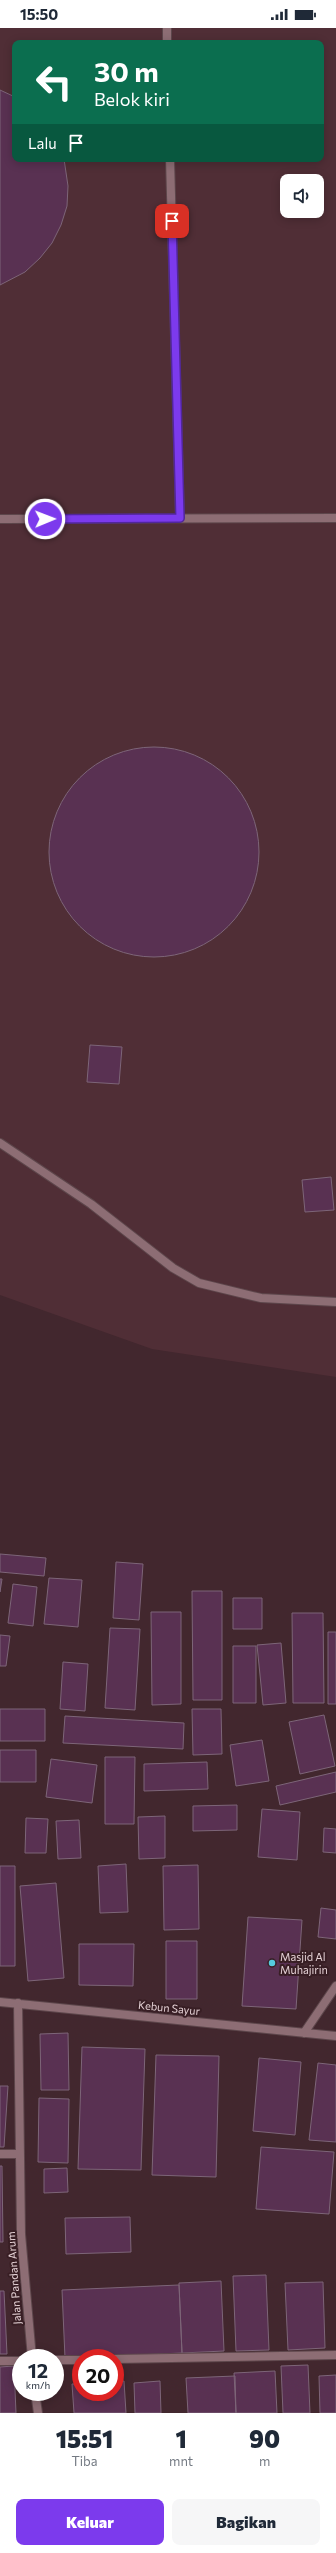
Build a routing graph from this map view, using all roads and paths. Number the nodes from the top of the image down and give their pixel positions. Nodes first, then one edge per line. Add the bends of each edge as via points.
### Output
1 (167, 28) edge
2 (167, 40) edge
3 (170, 162) edge
4 (180, 518) junction
5 (336, 518) edge
6 (0, 519) edge
7 (0, 1143) edge
8 (336, 1302) edge
9 (336, 1986) edge
10 (0, 2002) edge
11 (18, 2003) junction
12 (304, 2033) junction
13 (336, 2036) edge
14 (0, 2154) edge
15 (20, 2154) junction
16 (31, 2349) edge
17 (336, 2355) edge
18 (124, 2359) edge
19 (0, 2361) edge
20 (12, 2361) edge
21 (36, 2401) edge
22 (38, 2413) edge

1 - 2 street
3 - 4 street
4 - 5 street
4 - 6 street
7 - 8 street via 90,1204 173,1268 199,1283 261,1298
9 - 12 street
10 - 11 street, Kebun Sayur
11 - 12 street, Kebun Sayur
11 - 15 street, Jalan Pandan Arum
12 - 13 street, Kebun Sayur
14 - 15 street
15 - 16 street, Jalan Pandan Arum via 21,2234
17 - 18 street
19 - 20 street
21 - 22 street

